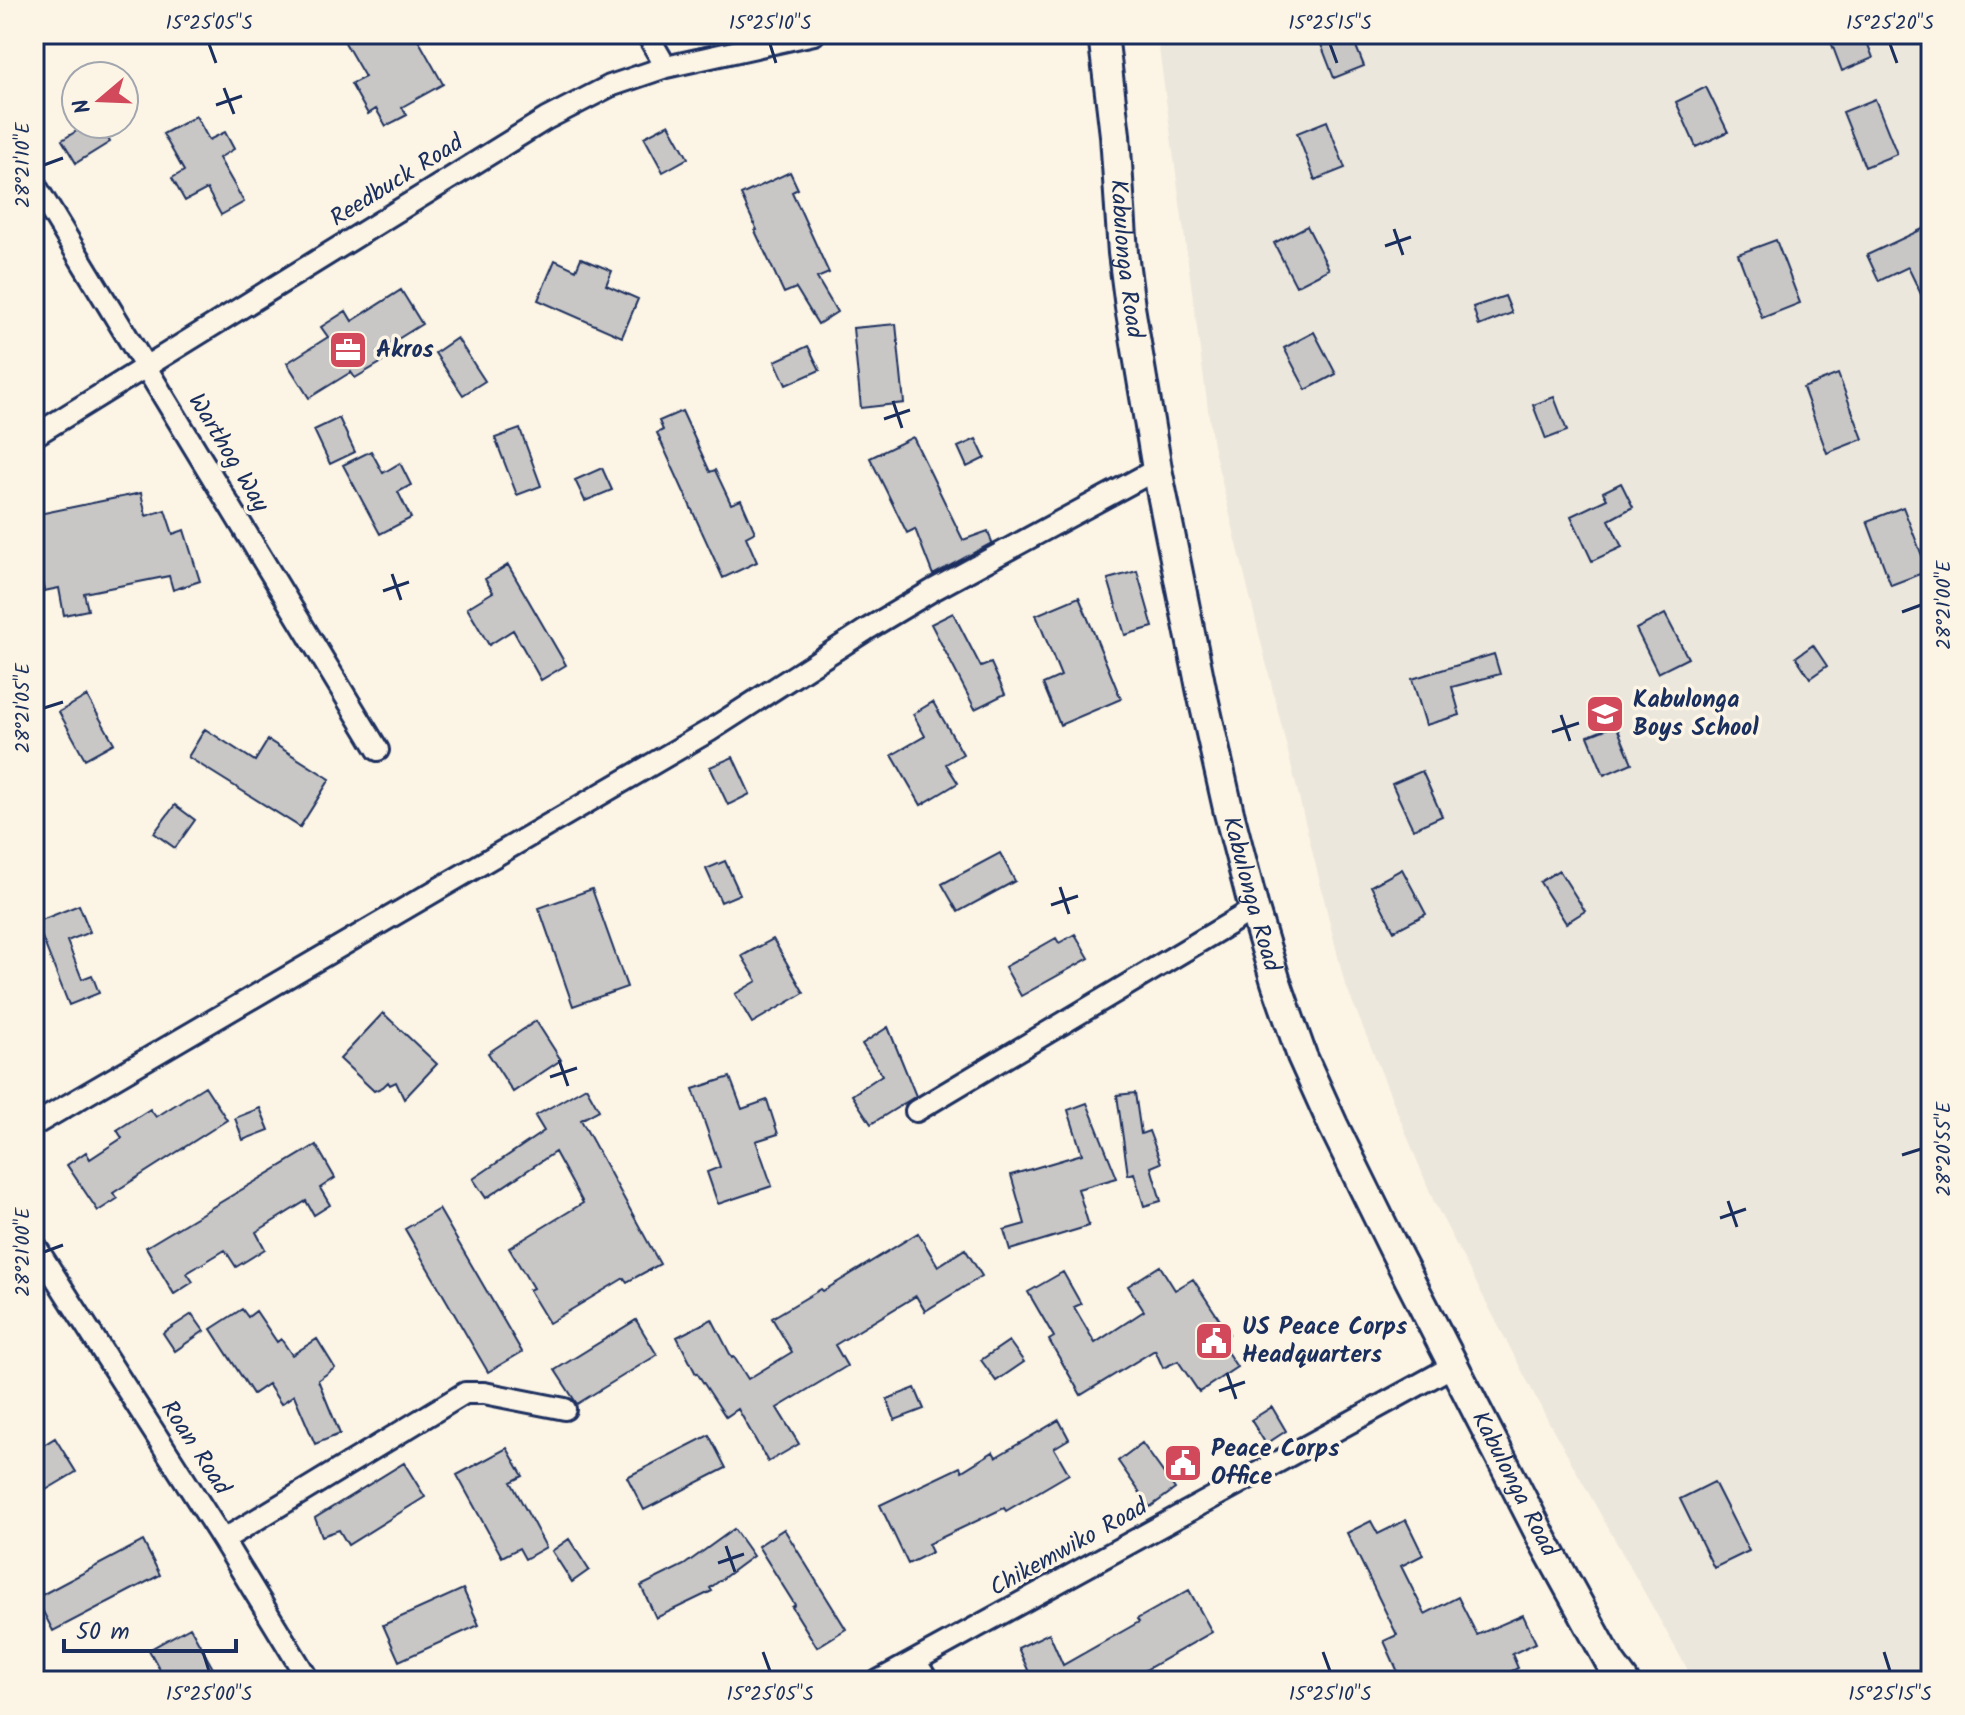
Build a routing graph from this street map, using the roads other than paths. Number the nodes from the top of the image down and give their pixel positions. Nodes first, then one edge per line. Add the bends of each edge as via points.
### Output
1 (647, 34) edge
2 (814, 34) edge
3 (1103, 34) edge
4 (666, 67) junction
5 (34, 183) edge
6 (146, 367) junction
7 (34, 436) edge
8 (1157, 469) junction
9 (378, 750) dead end
10 (1254, 909) junction
11 (916, 1111) dead end
12 (34, 1125) edge
13 (34, 1244) edge
14 (1453, 1366) junction
15 (565, 1409) dead end
16 (223, 1540) junction
17 (915, 1661) junction
18 (309, 1681) edge
19 (878, 1681) edge
20 (928, 1681) edge
21 (1624, 1681) edge

1 - 4 street
2 - 4 street, Reedbuck Road
3 - 8 main road, Kabulonga Road via 1125,267
4 - 6 street, Reedbuck Road via 610,86 546,119
5 - 6 street, Warthog Way
6 - 7 street, Reedbuck Road
6 - 9 street, Warthog Way
8 - 10 main road, Kabulonga Road via 1205,708
8 - 12 street via 933,590 709,731
10 - 11 street
10 - 14 main road, Kabulonga Road via 1308,1070
13 - 16 street, Roan Road
14 - 17 street, Chikemwiko Road
14 - 21 main road, Kabulonga Road
15 - 16 street via 465,1393
16 - 18 street, Roan Road
17 - 19 street, Chikemwiko Road
17 - 20 street

